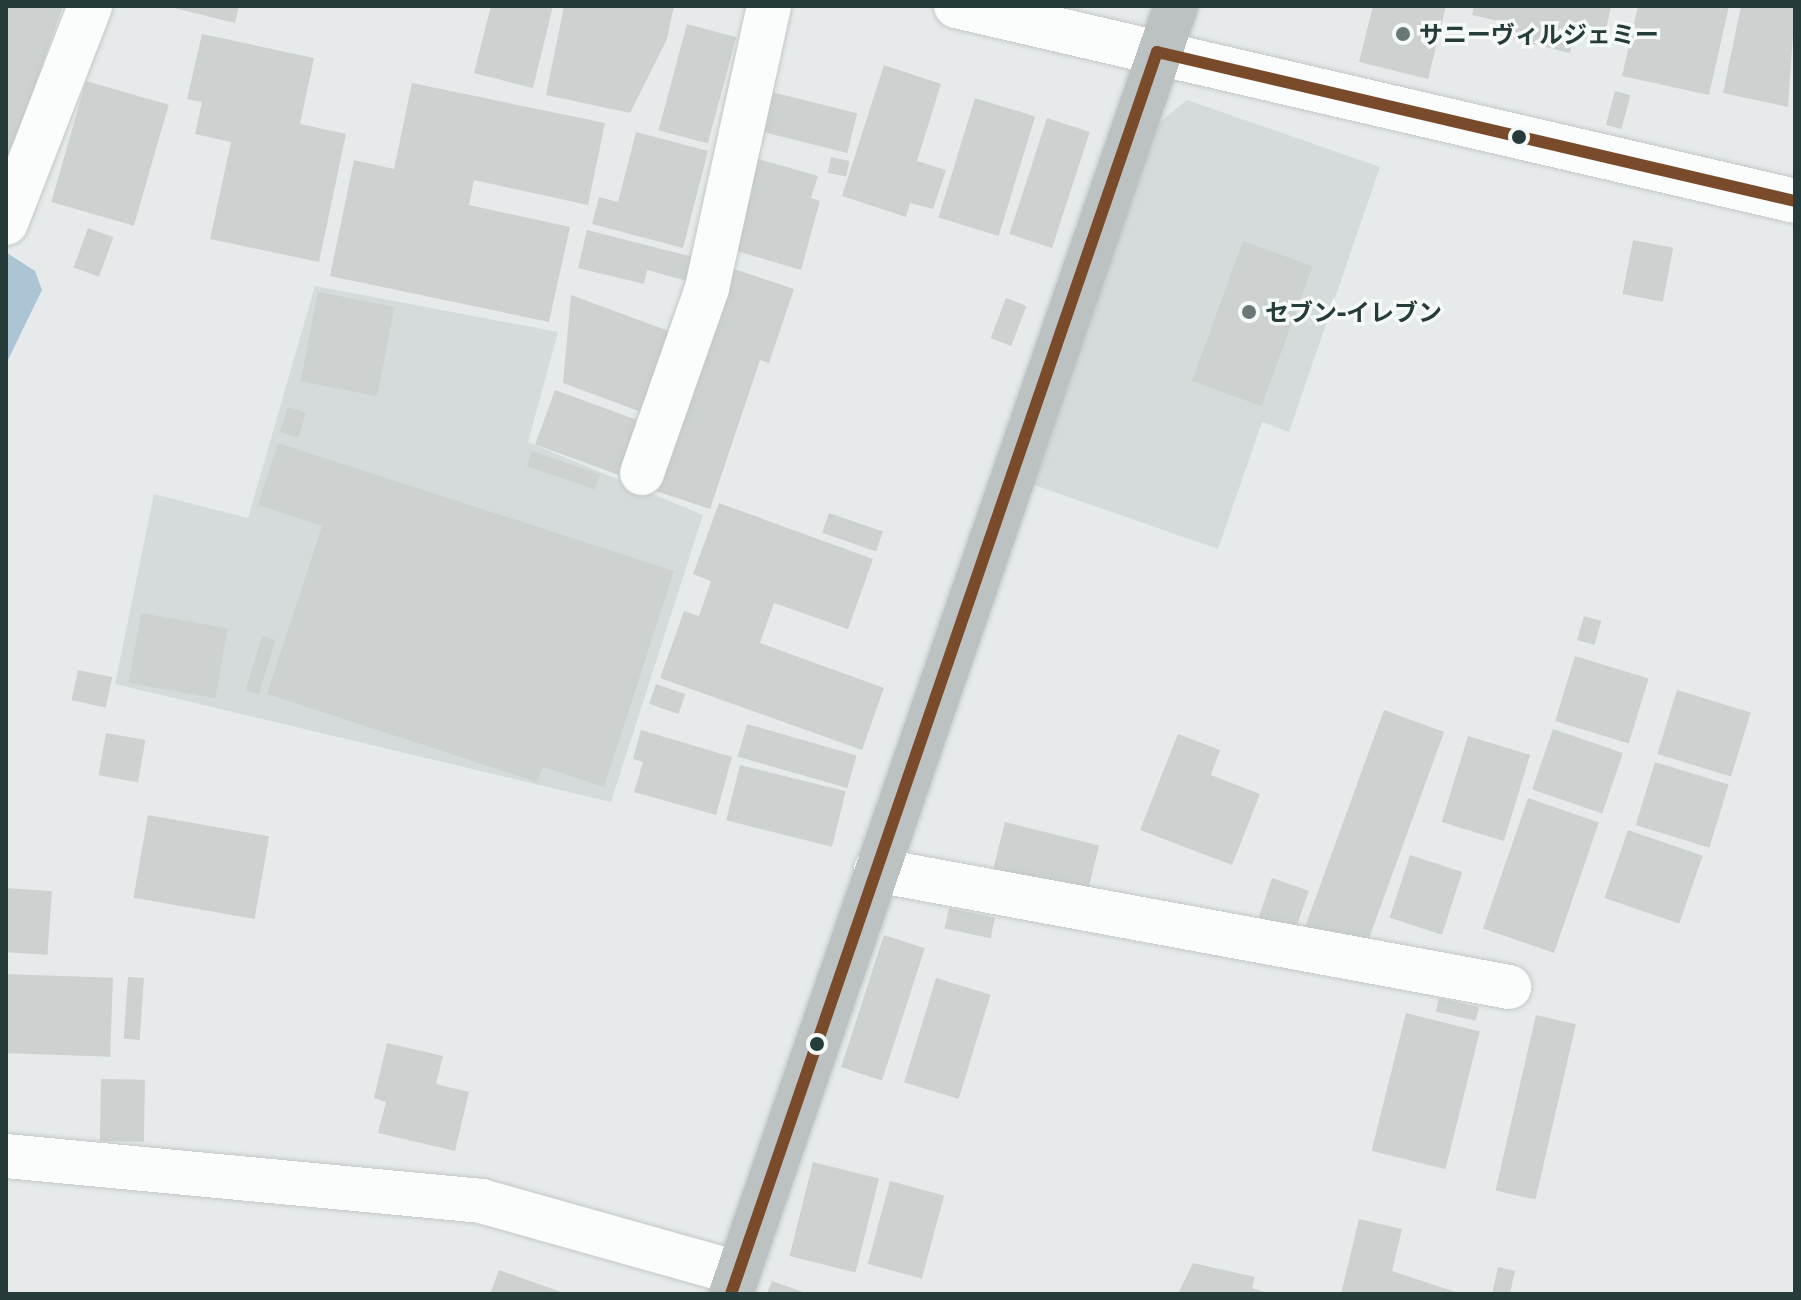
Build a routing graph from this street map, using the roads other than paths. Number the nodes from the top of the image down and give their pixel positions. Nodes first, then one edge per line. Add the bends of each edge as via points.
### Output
1 (90, 6) edge
2 (769, 6) edge
3 (956, 6) edge
4 (1176, 6) edge
5 (1157, 52) junction
6 (1795, 201) edge
7 (6, 223) edge
8 (642, 473) dead end
9 (876, 870) junction
10 (1509, 987) dead end
11 (6, 1156) edge
12 (734, 1284) edge

1 - 7 street
2 - 8 street via 707,288
3 - 5 street
4 - 5 highway
5 - 6 street
5 - 9 highway
9 - 10 street
9 - 12 highway
11 - 12 street via 481,1201

